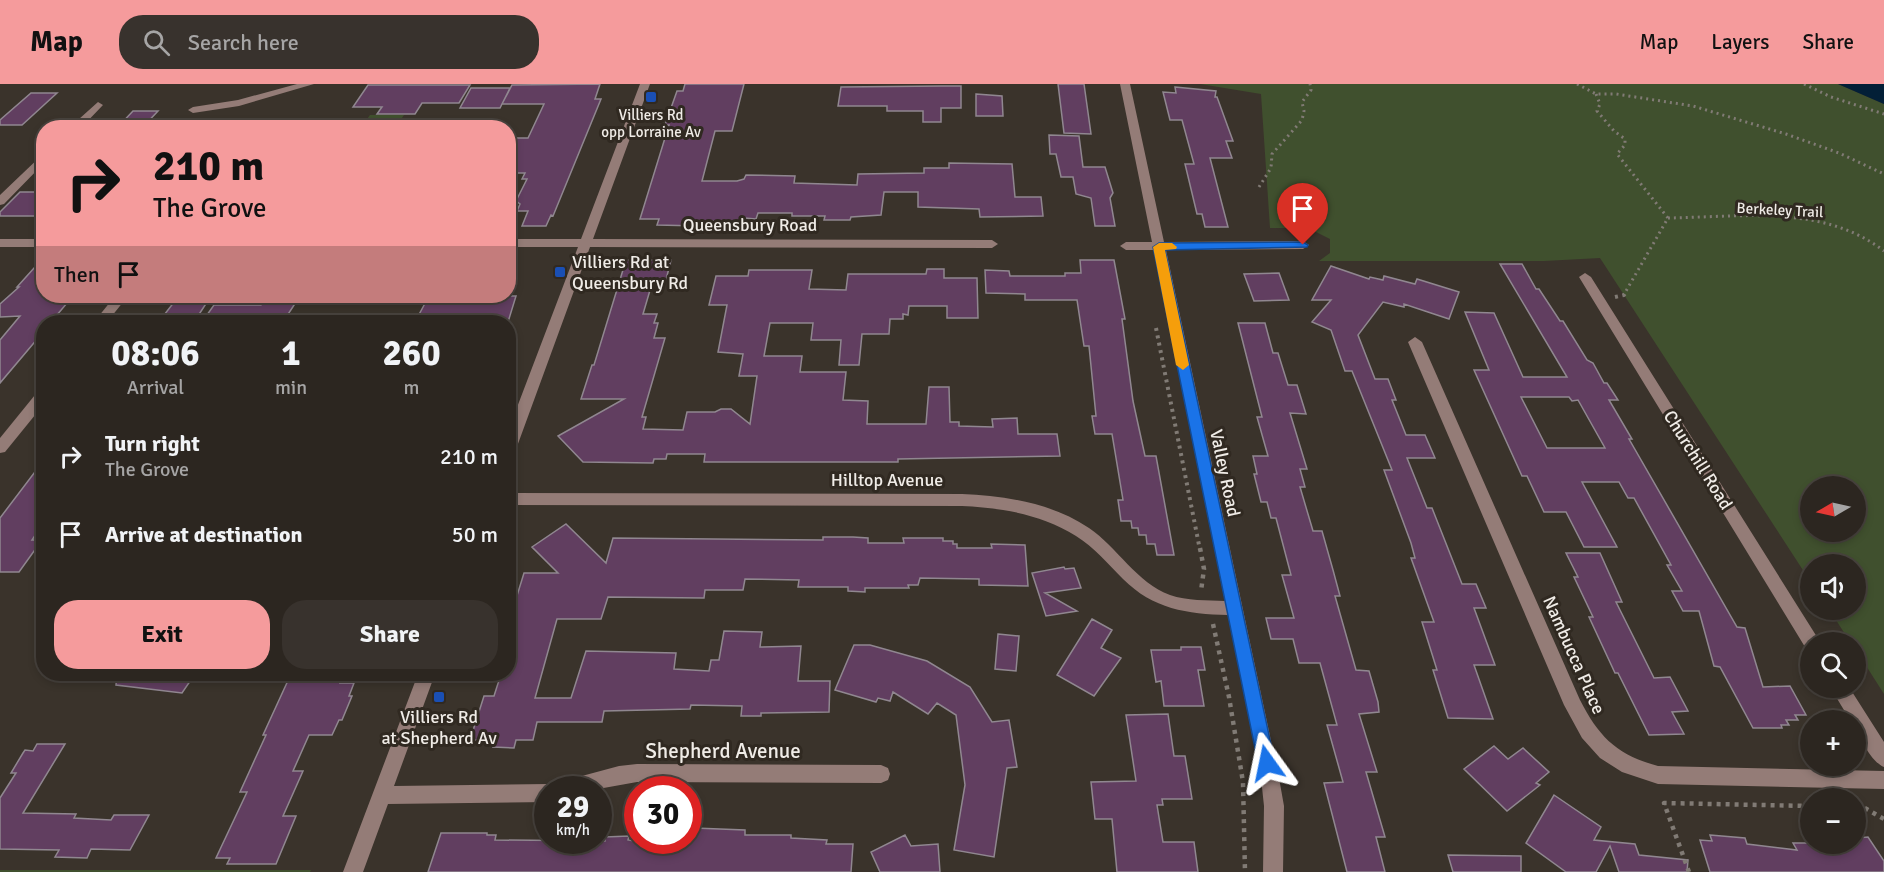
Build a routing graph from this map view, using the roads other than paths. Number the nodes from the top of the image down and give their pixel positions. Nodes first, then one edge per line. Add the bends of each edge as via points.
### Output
1 (309, 84) edge
2 (645, 84) edge
3 (1125, 84) edge
4 (98, 105) dead end
5 (193, 110) dead end
6 (82, 120) edge
7 (36, 164) edge
8 (0, 202) edge
9 (0, 243) edge
10 (36, 243) edge
11 (516, 243) edge
12 (586, 243) junction
13 (992, 244) dead end
14 (1303, 245) dead end
15 (1125, 246) dead end
16 (1159, 247) junction
17 (1585, 277) dead end
18 (116, 303) edge
19 (106, 315) edge
20 (1414, 342) dead end
21 (36, 404) edge
22 (516, 431) edge
23 (0, 448) edge
24 (516, 499) edge
25 (1234, 608) junction
26 (1805, 632) edge
27 (423, 681) edge
28 (1847, 698) edge
29 (1878, 738) edge
30 (1884, 758) edge
31 (881, 774) dead end
32 (612, 777) edge
33 (1884, 780) edge
34 (534, 793) edge
35 (381, 795) junction
36 (353, 872) edge
37 (1273, 872) edge

1 - 5 street via 240,103
2 - 12 street
3 - 16 street, Valley Road
4 - 6 street
7 - 8 street
9 - 10 street
11 - 12 street, Queensbury Road
12 - 13 street, Queensbury Road
12 - 22 street
14 - 16 street
15 - 16 street
16 - 25 street, Valley Road
17 - 26 street, Churchill Road
18 - 19 street
20 - 33 street, Nambucca Place via 1573,705 1594,742 1634,770 1658,775
21 - 23 street
24 - 25 street, Hilltop Avenue via 1000,502 1033,509 1077,528 1139,583 1164,599
25 - 37 street, Valley Road via 1270,778 1274,806
27 - 35 street
28 - 29 street
29 - 30 street
31 - 32 street, Shepherd Avenue via 637,773
34 - 35 street
35 - 36 street

